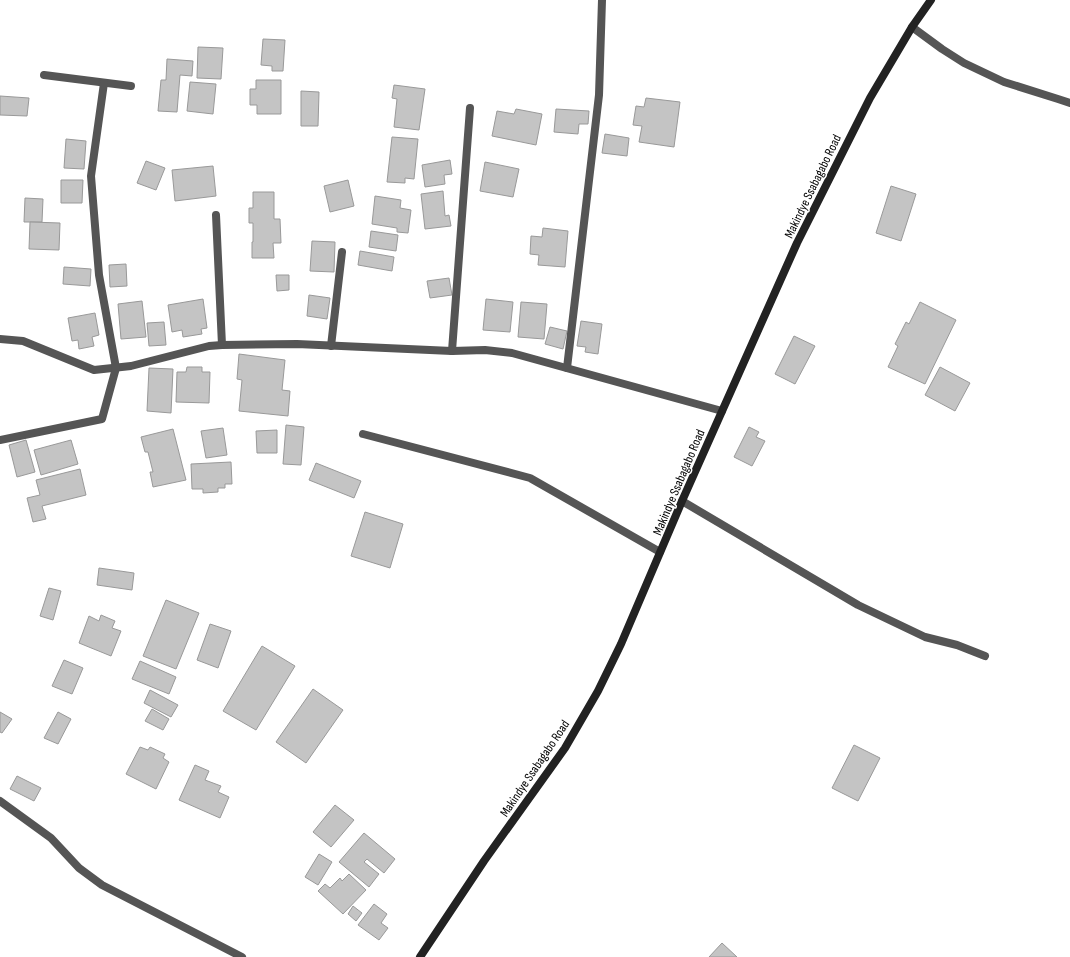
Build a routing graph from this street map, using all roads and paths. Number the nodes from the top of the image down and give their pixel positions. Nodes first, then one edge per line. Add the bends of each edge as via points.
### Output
1 (602, 0) edge
2 (931, 0) edge
3 (912, 27) junction
4 (44, 75) dead end
5 (104, 83) junction
6 (131, 86) dead end
7 (1070, 103) edge
8 (470, 108) dead end
9 (216, 215) dead end
10 (342, 252) dead end
11 (0, 339) edge
12 (222, 345) junction
13 (331, 346) junction
14 (452, 351) junction
15 (116, 368) junction
16 (567, 368) junction
17 (722, 411) junction
18 (363, 434) dead end
19 (0, 440) edge
20 (682, 501) junction
21 (660, 552) junction
22 (985, 656) dead end
23 (0, 801) edge
24 (242, 957) edge
25 (420, 957) edge

1 - 16 street via 599,96
2 - 3 street, Makindye Ssabagabo Road
3 - 7 street via 964,63 1004,82
3 - 17 street, Makindye Ssabagabo Road via 870,98 801,236
4 - 5 street
5 - 6 street
5 - 15 street via 91,176 99,275
8 - 14 street
9 - 12 street
10 - 13 street
11 - 15 street via 23,341 94,370
12 - 13 street
12 - 15 street
13 - 14 street
14 - 16 street via 502,351
15 - 19 street via 102,419
16 - 17 street
17 - 20 street, Makindye Ssabagabo Road
18 - 21 street via 530,478
20 - 21 street, Makindye Ssabagabo Road
20 - 22 street via 858,605 924,637 957,645
21 - 25 street, Makindye Ssabagabo Road via 622,644 598,691 568,741
23 - 24 street via 51,838 79,868 102,885

